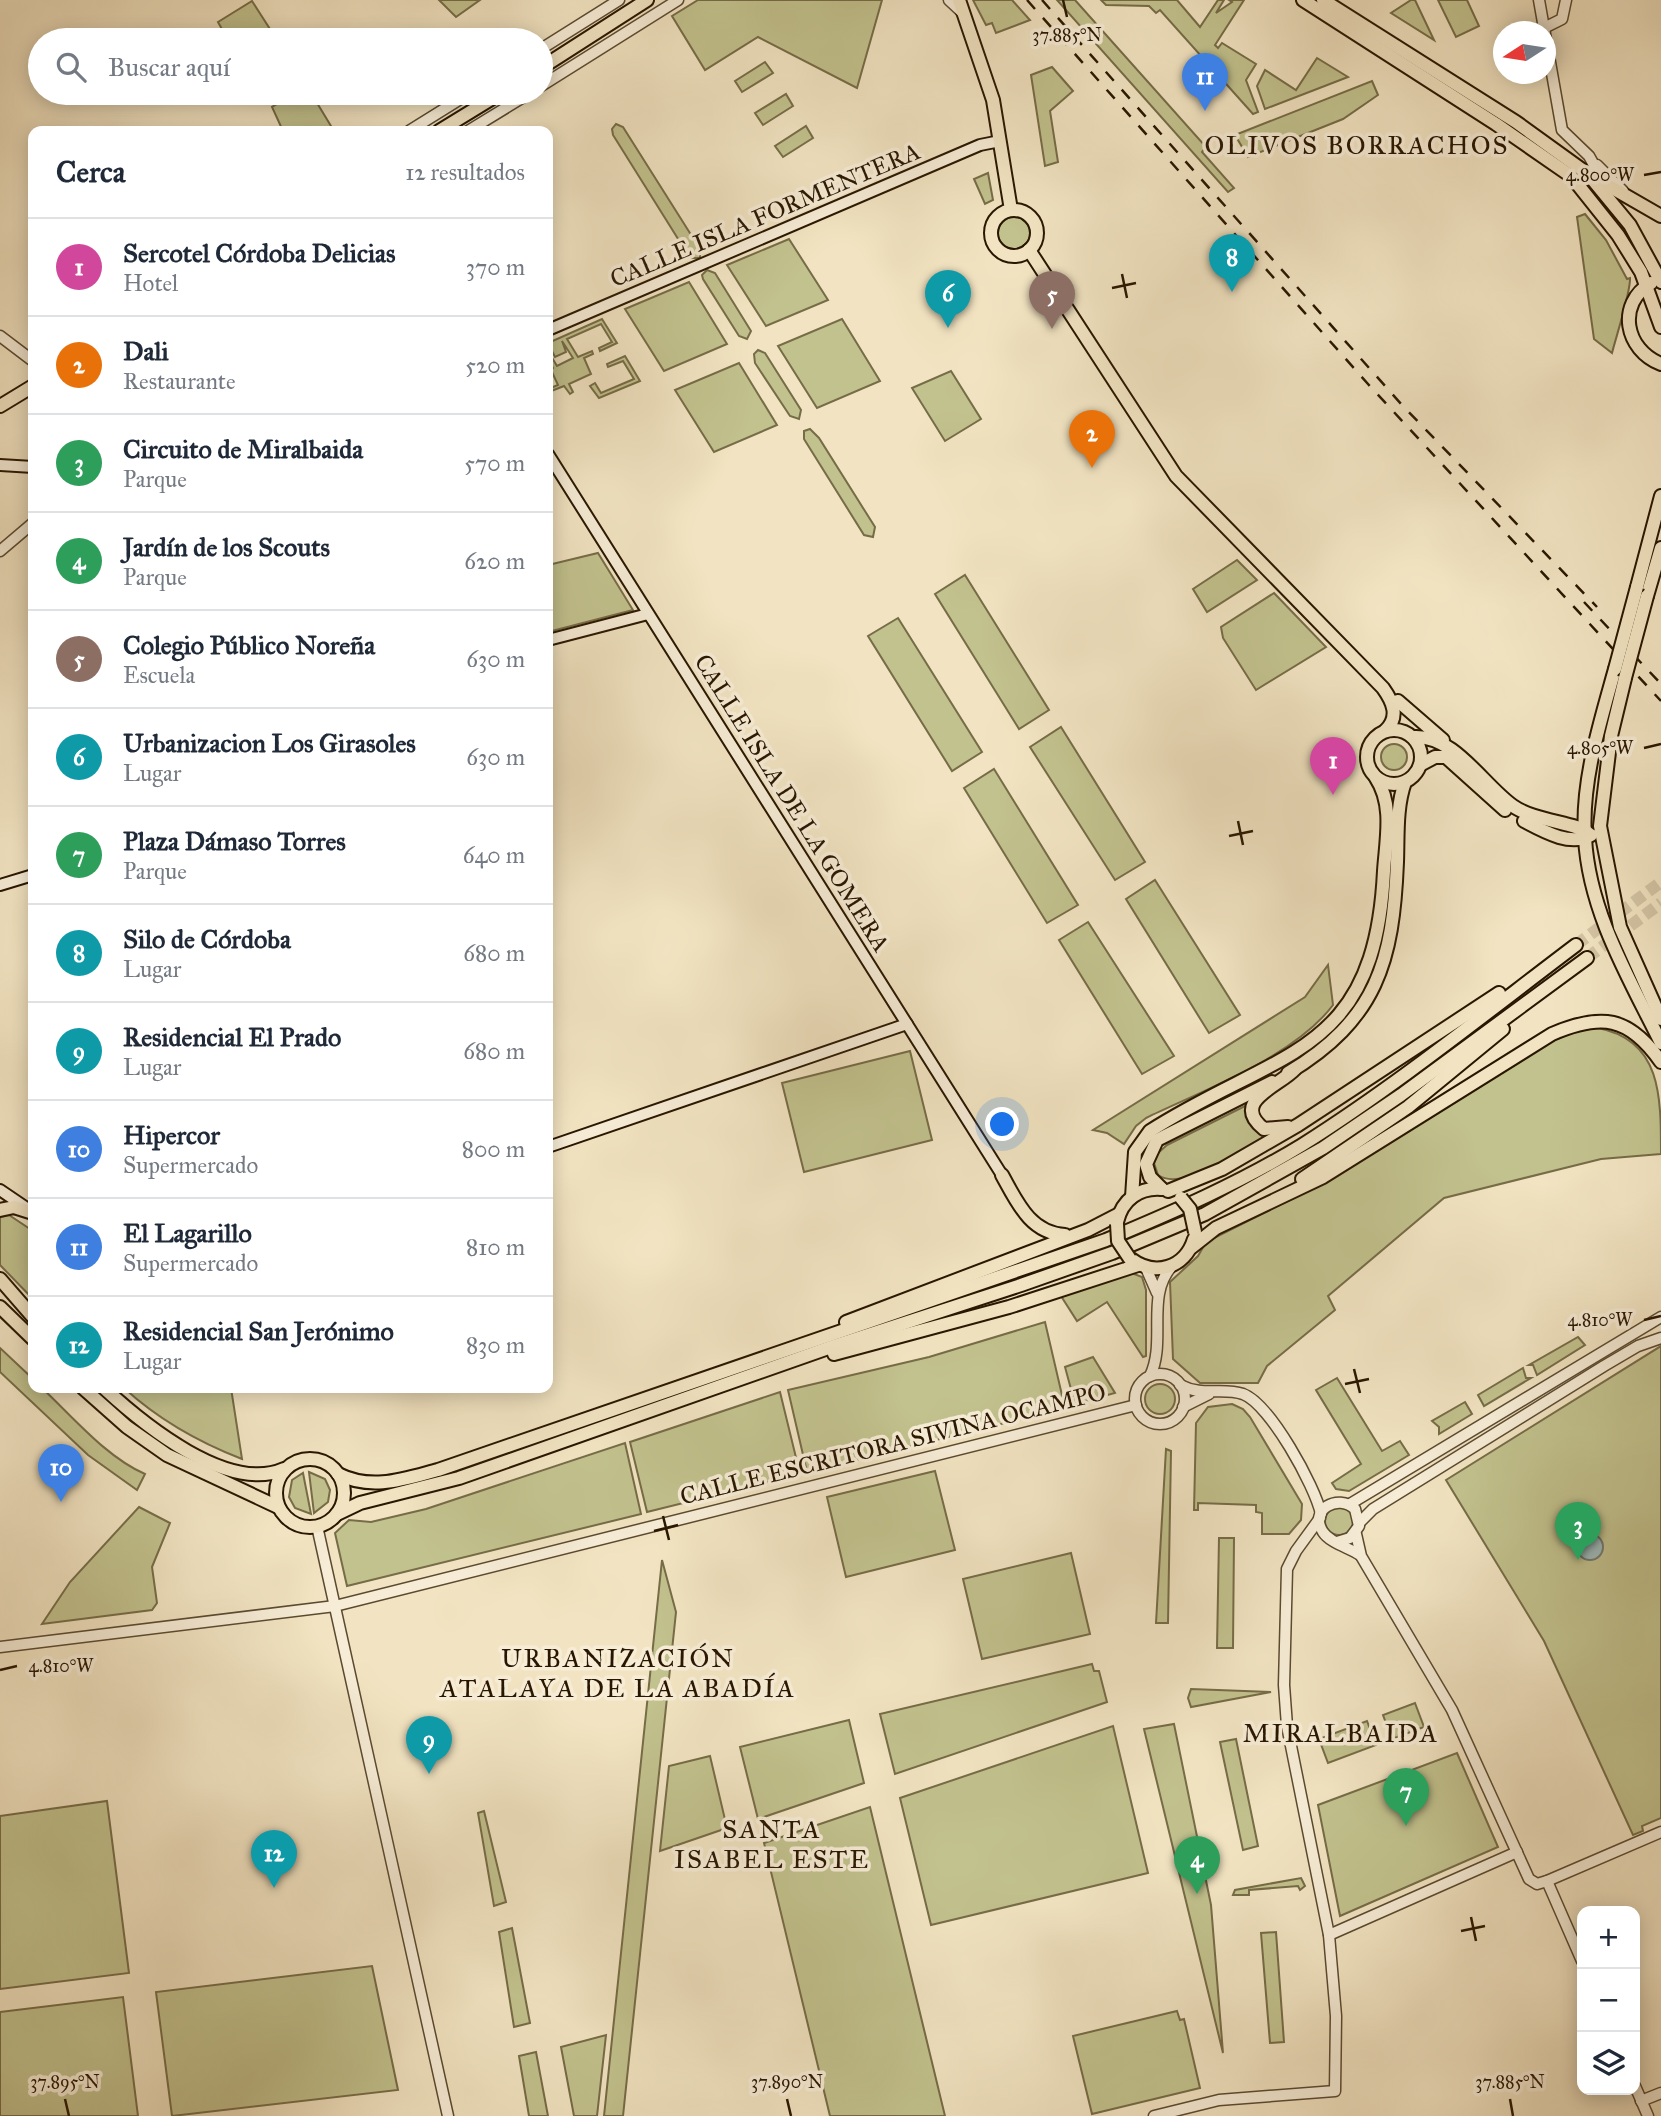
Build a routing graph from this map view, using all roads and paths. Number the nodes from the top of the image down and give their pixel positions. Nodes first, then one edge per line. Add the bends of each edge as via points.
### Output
1 (619, 0) edge
2 (647, 0) edge
3 (678, 0) edge
4 (949, 0) edge
5 (959, 0) edge
6 (1303, 0) edge
7 (1324, 0) edge
8 (1539, 0) edge
9 (1566, 0) edge
10 (601, 12) junction
11 (965, 15) junction
12 (620, 17) junction
13 (1544, 21) edge
14 (1556, 22) edge
15 (614, 41) junction
16 (553, 42) edge
17 (553, 60) edge
18 (553, 79) edge
19 (1555, 84) edge
20 (451, 105) edge
21 (483, 105) edge
22 (510, 105) edge
23 (417, 126) edge
24 (451, 126) edge
25 (476, 126) edge
26 (1000, 141) junction
27 (1589, 156) junction
28 (1588, 174) junction
29 (1602, 181) junction
30 (1624, 192) junction
31 (1614, 202) junction
32 (1011, 210) junction
33 (1661, 216) edge
34 (1029, 250) junction
35 (1661, 280) edge
36 (1647, 286) junction
37 (1661, 327) edge
38 (553, 328) edge
39 (0, 337) edge
40 (28, 357) edge
41 (1661, 363) edge
42 (28, 389) edge
43 (0, 407) edge
44 (553, 462) edge
45 (0, 465) edge
46 (28, 467) edge
47 (1661, 496) edge
48 (28, 527) edge
49 (1661, 548) edge
50 (0, 551) edge
51 (649, 614) junction
52 (553, 639) edge
53 (1620, 674) junction
54 (1379, 685) junction
55 (1398, 701) junction
56 (1385, 731) junction
57 (1597, 735) junction
58 (1413, 737) junction
59 (1450, 748) junction
60 (1420, 765) junction
61 (1376, 778) junction
62 (1405, 782) junction
63 (1600, 816) junction
64 (1561, 831) junction
65 (1587, 834) junction
66 (28, 877) edge
67 (0, 885) edge
68 (1597, 905) junction
69 (1620, 927) junction
70 (1587, 958) tunnel mouth
71 (1549, 985) junction
72 (1661, 1019) edge
73 (907, 1024) junction
74 (1661, 1043) edge
75 (1661, 1062) edge
76 (1295, 1069) junction
77 (1298, 1125) junction
78 (553, 1145) edge
79 (1002, 1175) joint
80 (0, 1190) edge
81 (1165, 1190) junction
82 (1132, 1197) junction
83 (1257, 1207) junction
84 (28, 1209) edge
85 (0, 1210) edge
86 (28, 1211) edge
87 (1118, 1219) junction
88 (1073, 1235) junction
89 (1192, 1247) junction
90 (1138, 1264) junction
91 (1172, 1266) junction
92 (0, 1279) edge
93 (0, 1289) edge
94 (1158, 1300) junction
95 (0, 1309) edge
96 (28, 1313) edge
97 (28, 1314) edge
98 (1661, 1317) edge
99 (28, 1334) edge
100 (1661, 1338) edge
101 (1158, 1351) junction
102 (761, 1366) junction
103 (1150, 1376) junction
104 (1171, 1377) junction
105 (1180, 1385) junction
106 (89, 1393) edge
107 (110, 1393) edge
108 (1210, 1394) junction
109 (1136, 1405) junction
110 (1183, 1407) junction
111 (285, 1469) junction
112 (338, 1474) junction
113 (1315, 1493) junction
114 (1332, 1503) junction
115 (1350, 1504) junction
116 (278, 1507) junction
117 (337, 1514) junction
118 (1320, 1516) junction
119 (1360, 1522) junction
120 (317, 1526) junction
121 (1356, 1534) junction
122 (1332, 1540) junction
123 (1300, 1545) junction
124 (1361, 1556) junction
125 (335, 1606) junction
126 (0, 1647) edge
127 (1661, 1832) edge
128 (1517, 1852) junction
129 (1547, 1881) junction
130 (1329, 1935) junction
131 (1577, 1949) edge
132 (1661, 2093) edge
133 (1639, 2095) edge
134 (1641, 2101) junction
135 (447, 2116) edge
136 (1154, 2116) edge
137 (1648, 2116) edge

1 - 10 street
2 - 12 main road
3 - 15 street
4 - 11 street
5 - 11 main road
6 - 36 main road via 1571,176 1618,235
7 - 28 main road via 1516,122
8 - 13 street
9 - 14 street via 1562,19
10 - 12 street
10 - 16 street
11 - 26 main road via 993,100
12 - 15 street
12 - 17 main road
15 - 18 street
19 - 27 street via 1562,130
20 - 23 street
21 - 24 main road
22 - 25 street
26 - 32 main road
26 - 38 main road, CALLE ISLA FORMENTERA via 968,150
27 - 29 street
27 - 30 street
28 - 29 main road
28 - 31 main road
29 - 30 main road
29 - 31 street
30 - 33 main road
31 - 35 main road
32 - 34 main road via 1025,212 1035,222 1037,237
32 - 34 main road via 994,221 993,241 1010,255
34 - 54 main road via 1176,476
35 - 36 main road
36 - 37 main road
36 - 41 main road via 1630,309 1629,329 1641,352
39 - 40 street
42 - 43 main road
44 - 51 main road, CALLE ISLA DE LA GOMERA
45 - 46 main road
47 - 53 main road, bridge
48 - 50 street
49 - 53 main road, bridge
51 - 52 main road
51 - 73 main road, CALLE ISLA DE LA GOMERA
53 - 57 main road
53 - 63 main road
54 - 55 main road
54 - 56 main road via 1393,707 1394,720
55 - 58 main road via 1409,716
55 - 59 main road
56 - 58 main road via 1400,730
56 - 61 main road via 1367,751
57 - 64 main road via 1587,760 1580,810
57 - 65 main road
58 - 59 main road via 1429,738
58 - 60 main road via 1421,750
59 - 64 main road via 1515,807
60 - 62 main road
60 - 64 main road via 1446,757 1510,813
61 - 62 main road
61 - 82 main road via 1387,801 1383,892 1375,947 1352,1000 1311,1043 1150,1131 1135,1152
62 - 76 main road via 1390,943 1376,983 1339,1037
63 - 65 main road via 1598,827
63 - 69 main road
64 - 65 main road
64 - 68 main road via 1579,856
65 - 68 main road
65 - 69 main road
66 - 67 main road
68 - 74 main road
69 - 72 main road
70 - 71 main road
71 - 83 main road via 1408,1107
71 - 102 main road via 1323,1148 1205,1214 1112,1253
73 - 78 main road
73 - 79 main road, CALLE ISLA DE LA GOMERA
75 - 83 main road via 1629,1029 1599,1020 1580,1022 1552,1034 1323,1177
76 - 77 main road via 1260,1094 1252,1112 1264,1129
76 - 81 main road via 1157,1140 1146,1164 1150,1177
77 - 81 main road via 1222,1169
77 - 102 main road via 1576,945 1364,1103 1200,1201 1107,1240
79 - 88 main road via 1031,1222 1051,1233
80 - 84 main road
81 - 82 main road via 1148,1189
81 - 89 main road, bridge via 1190,1209 1195,1232
82 - 87 main road
83 - 89 main road via 1205,1234
85 - 86 main road
87 - 88 main road
87 - 90 main road, bridge via 1118,1241
88 - 102 main road via 862,1316
89 - 91 main road
90 - 91 main road
90 - 94 street via 1154,1281
90 - 102 main road via 1009,1307
91 - 94 street via 1160,1285
92 - 96 main road
93 - 97 main road
94 - 101 street
95 - 99 main road
98 - 115 street
100 - 119 street via 1604,1366 1373,1509
101 - 103 street
101 - 104 street
102 - 112 main road via 413,1477 366,1483
102 - 117 main road via 459,1478 360,1503
103 - 104 street
103 - 109 street via 1136,1391
104 - 105 street
105 - 108 street
105 - 110 street
106 - 116 main road via 167,1455
107 - 111 main road via 161,1434 202,1457 251,1475
108 - 110 street
108 - 113 street via 1239,1393 1258,1404
109 - 110 street via 1144,1418 1156,1424 1175,1419
109 - 125 street, CALLE ESCRITORA SIVINA OCAMPO
111 - 112 main road via 313,1458
111 - 116 main road via 275,1491
112 - 117 main road via 344,1494
113 - 114 street
113 - 118 street
114 - 115 street
114 - 118 street
115 - 119 street
116 - 120 main road via 294,1524
117 - 120 main road
118 - 122 street via 1321,1529
118 - 123 street
119 - 121 street
120 - 125 street
121 - 122 street
121 - 124 street
122 - 123 street
122 - 124 street
123 - 130 street via 1286,1578 1284,1694
124 - 128 street via 1452,1710
125 - 126 street, CALLE ESCRITORA SIVINA OCAMPO
125 - 135 street
127 - 129 street
128 - 129 street via 1529,1879 1537,1884
128 - 130 street
129 - 131 street
130 - 136 street via 1336,2016 1335,2091 1219,2100
132 - 134 street
133 - 134 street
134 - 137 street

